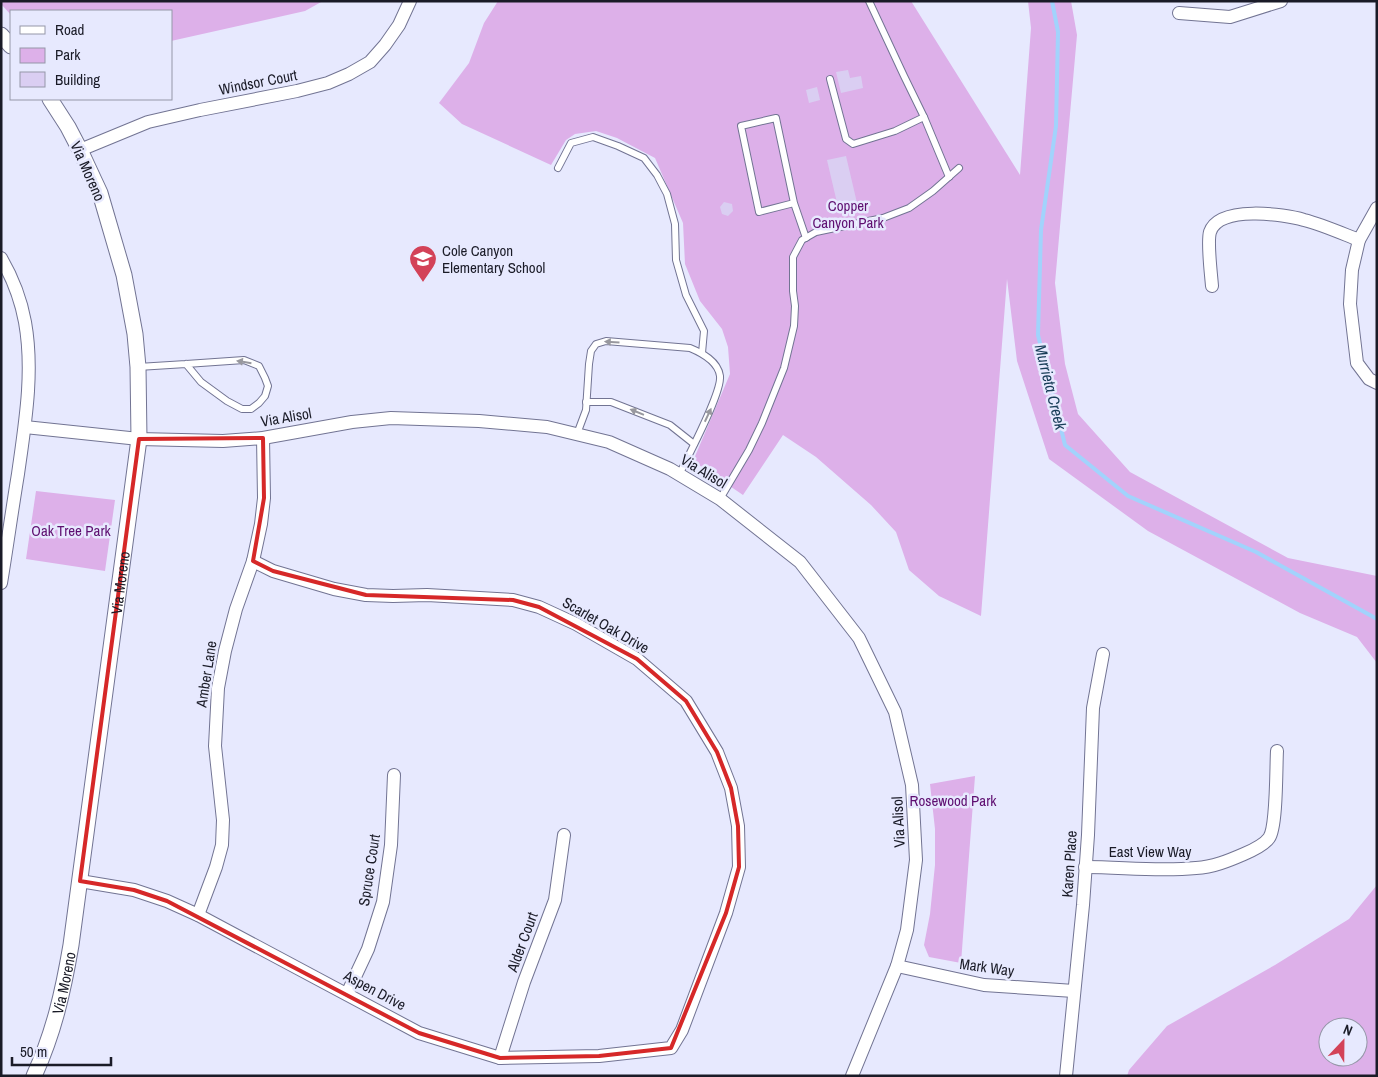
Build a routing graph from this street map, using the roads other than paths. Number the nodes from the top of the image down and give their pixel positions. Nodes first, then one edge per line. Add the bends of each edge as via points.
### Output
1 (410, 1) edge
2 (869, 1) edge
3 (1281, 1) edge
4 (1179, 13) dead end
5 (1, 36) edge
6 (10, 45) edge
7 (830, 79) dead end
8 (51, 100) edge
9 (924, 117) junction
10 (80, 150) junction
11 (558, 168) dead end
12 (959, 168) dead end
13 (949, 178) junction
14 (794, 203) junction
15 (1377, 208) edge
16 (806, 238) junction
17 (1359, 240) junction
18 (1, 258) edge
19 (1212, 286) dead end
20 (702, 353) junction
21 (186, 364) junction
22 (138, 367) junction
23 (1377, 383) edge
24 (586, 402) junction
25 (25, 427) junction
26 (577, 434) junction
27 (263, 438) junction
28 (139, 439) junction
29 (694, 444) junction
30 (679, 475) junction
31 (720, 499) junction
32 (253, 561) junction
33 (1, 583) edge
34 (1103, 654) dead end
35 (1277, 751) dead end
36 (394, 775) dead end
37 (564, 835) dead end
38 (1085, 867) junction
39 (80, 881) junction
40 (198, 915) junction
41 (897, 966) junction
42 (1074, 992) junction
43 (347, 994) junction
44 (671, 1048) joint
45 (500, 1058) junction
46 (34, 1076) edge
47 (852, 1076) edge
48 (1066, 1076) edge

1 - 10 street, Windsor Court via 385,45 370,62 348,74 297,91 148,122
2 - 9 lane
3 - 4 street via 1230,17
5 - 6 street
7 - 9 lane via 846,139 853,144 895,131
8 - 10 street, Via Moreno
9 - 13 lane
10 - 22 street, Via Moreno via 100,193 114,237 135,334
11 - 20 lane via 571,143 593,137 644,158 667,194 674,224 676,260 686,295 704,331
12 - 13 lane
13 - 16 lane via 908,208 883,218 816,232
14 - 14 lane via 776,118 741,126 760,212
14 - 16 lane
15 - 17 street
16 - 31 lane via 793,257 794,326 784,368 749,450
17 - 19 street via 1304,220 1268,213 1236,215 1220,220 1210,231
17 - 23 street via 1352,270 1350,304 1356,363 1369,379
18 - 25 street via 11,276 25,321 29,355
20 -> 24 lane via 674,346 606,341 596,344 591,351
29 -> 20 lane via 711,408 720,375 713,362
21 -> 21 lane via 201,382 242,409 251,409 265,396 268,386 259,366 244,360
21 - 22 lane
22 - 28 street, Via Moreno
24 - 26 lane
29 -> 24 lane via 670,425 611,402
25 - 28 street, Via Alisol
25 - 33 street
26 - 27 street, Via Alisol via 547,427 479,421 391,418
26 - 30 street, Via Alisol via 609,442
27 - 28 street, Via Alisol via 223,441
27 - 32 street, Amber Lane via 264,498
28 - 39 street, Via Moreno
29 - 30 lane
30 - 31 street, Via Alisol
31 - 41 street, Via Alisol via 800,562 859,638 894,712 912,785 916,860 907,930
32 - 40 street, Amber Lane via 224,651 218,688 214,746 224,820 222,846
32 - 44 street, Scarlet Oak Drive via 273,571 334,590 366,595 512,600 539,607 637,659 686,701 717,752 731,788 738,826 739,867 726,913 682,1030
34 - 38 street, Karen Place via 1092,708
35 - 38 street, East View Way via 1274,825 1269,838 1255,850 1197,868
36 - 43 street, Spruce Court via 391,845 383,902 368,949
37 - 45 street, Alder Court via 555,900
38 - 42 street, Karen Place
39 - 40 street, Aspen Drive via 134,890
39 - 46 street, Via Moreno via 55,1024
40 - 43 street, Aspen Drive
41 - 42 street, Mark Way via 984,985
41 - 47 street, Via Alisol
42 - 48 street, Karen Place
43 - 45 street, Aspen Drive via 419,1033
44 - 45 street, Aspen Drive via 599,1056

